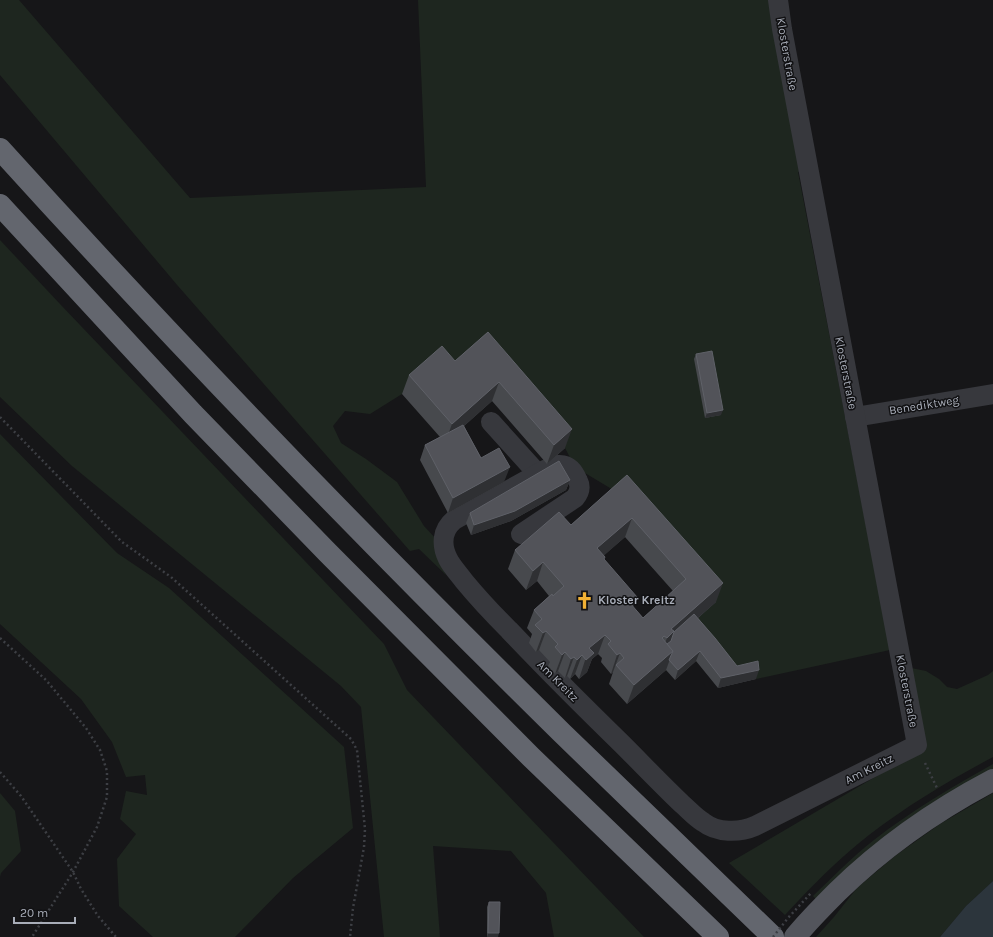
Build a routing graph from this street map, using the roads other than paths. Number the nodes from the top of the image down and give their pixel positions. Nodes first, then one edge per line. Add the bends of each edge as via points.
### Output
1 (778, 0) edge
2 (0, 149) edge
3 (0, 205) edge
4 (993, 394) edge
5 (854, 417) junction
6 (491, 422) dead end
7 (538, 474) junction
8 (521, 534) dead end
9 (917, 745) joint
10 (993, 780) edge
11 (718, 937) edge
12 (773, 937) edge
13 (795, 937) edge

1 - 5 street, Klosterstraße
2 - 12 highway via 220,387 357,528 562,733
3 - 11 highway via 193,414 323,548 531,758
4 - 5 street, Benediktweg
5 - 9 street, Klosterstraße
6 - 7 street
7 - 8 street, Am Kreitz via 555,465 566,466 574,472 579,483 579,491 575,498
7 - 9 street, Am Kreitz via 449,524 444,542 448,558 492,613 557,681 702,822 726,830 750,828
10 - 13 main road via 929,817 817,900

